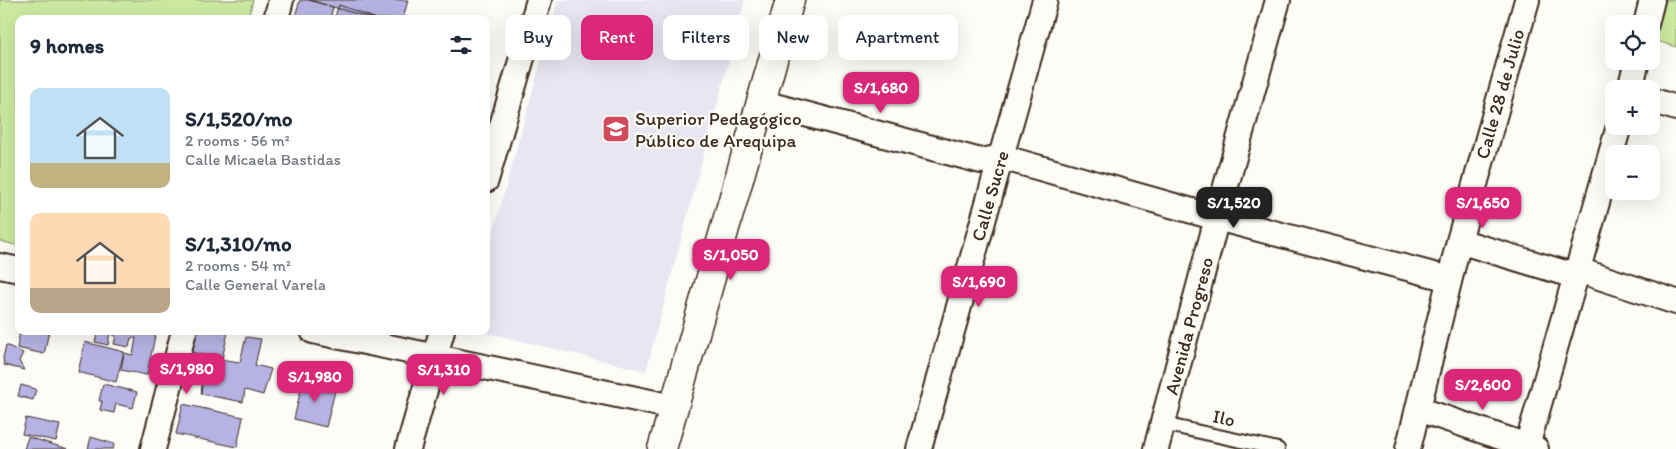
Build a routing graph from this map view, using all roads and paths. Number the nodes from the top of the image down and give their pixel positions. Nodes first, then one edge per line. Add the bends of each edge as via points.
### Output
1 (281, 0) edge
2 (539, 0) edge
3 (790, 0) edge
4 (1045, 0) edge
5 (1278, 0) edge
6 (1527, 0) edge
7 (1652, 0) edge
8 (277, 15) edge
9 (1648, 15) edge
10 (760, 102) junction
11 (1660, 103) edge
12 (1676, 108) edge
13 (1616, 135) edge
14 (1001, 157) junction
15 (490, 166) edge
16 (1217, 218) junction
17 (1459, 241) junction
18 (0, 266) edge
19 (15, 269) edge
20 (1578, 270) junction
21 (1449, 280) junction
22 (1676, 302) edge
23 (183, 335) edge
24 (331, 335) edge
25 (441, 335) edge
26 (434, 358) junction
27 (674, 407) junction
28 (1418, 409) junction
29 (1163, 424) junction
30 (1532, 448) edge
31 (153, 449) edge
32 (408, 449) edge
33 (662, 449) edge
34 (919, 449) edge
35 (1156, 449) edge
36 (1278, 449) edge
37 (1408, 449) edge

1 - 8 street
2 - 15 street
3 - 10 main road
4 - 14 street, Calle Sucre
5 - 16 street, Avenida Progreso
6 - 17 street, Calle 28 de Julio
7 - 9 street
10 - 14 street via 981,161
10 - 27 main road
11 - 12 street
13 - 20 street
14 - 16 street
14 - 34 street, Calle Sucre
16 - 21 street
16 - 29 street, Avenida Progreso
17 - 20 street via 1565,273
17 - 21 street, Calle 28 de Julio
18 - 19 street
20 - 22 street
20 - 30 street
21 - 28 street, Calle 28 de Julio
23 - 31 street
24 - 26 street
25 - 26 street
26 - 27 street
26 - 32 street
27 - 33 main road
28 - 30 street
28 - 37 street, Calle 28 de Julio
29 - 35 street, Avenida Progreso
29 - 36 lane, Ilo

